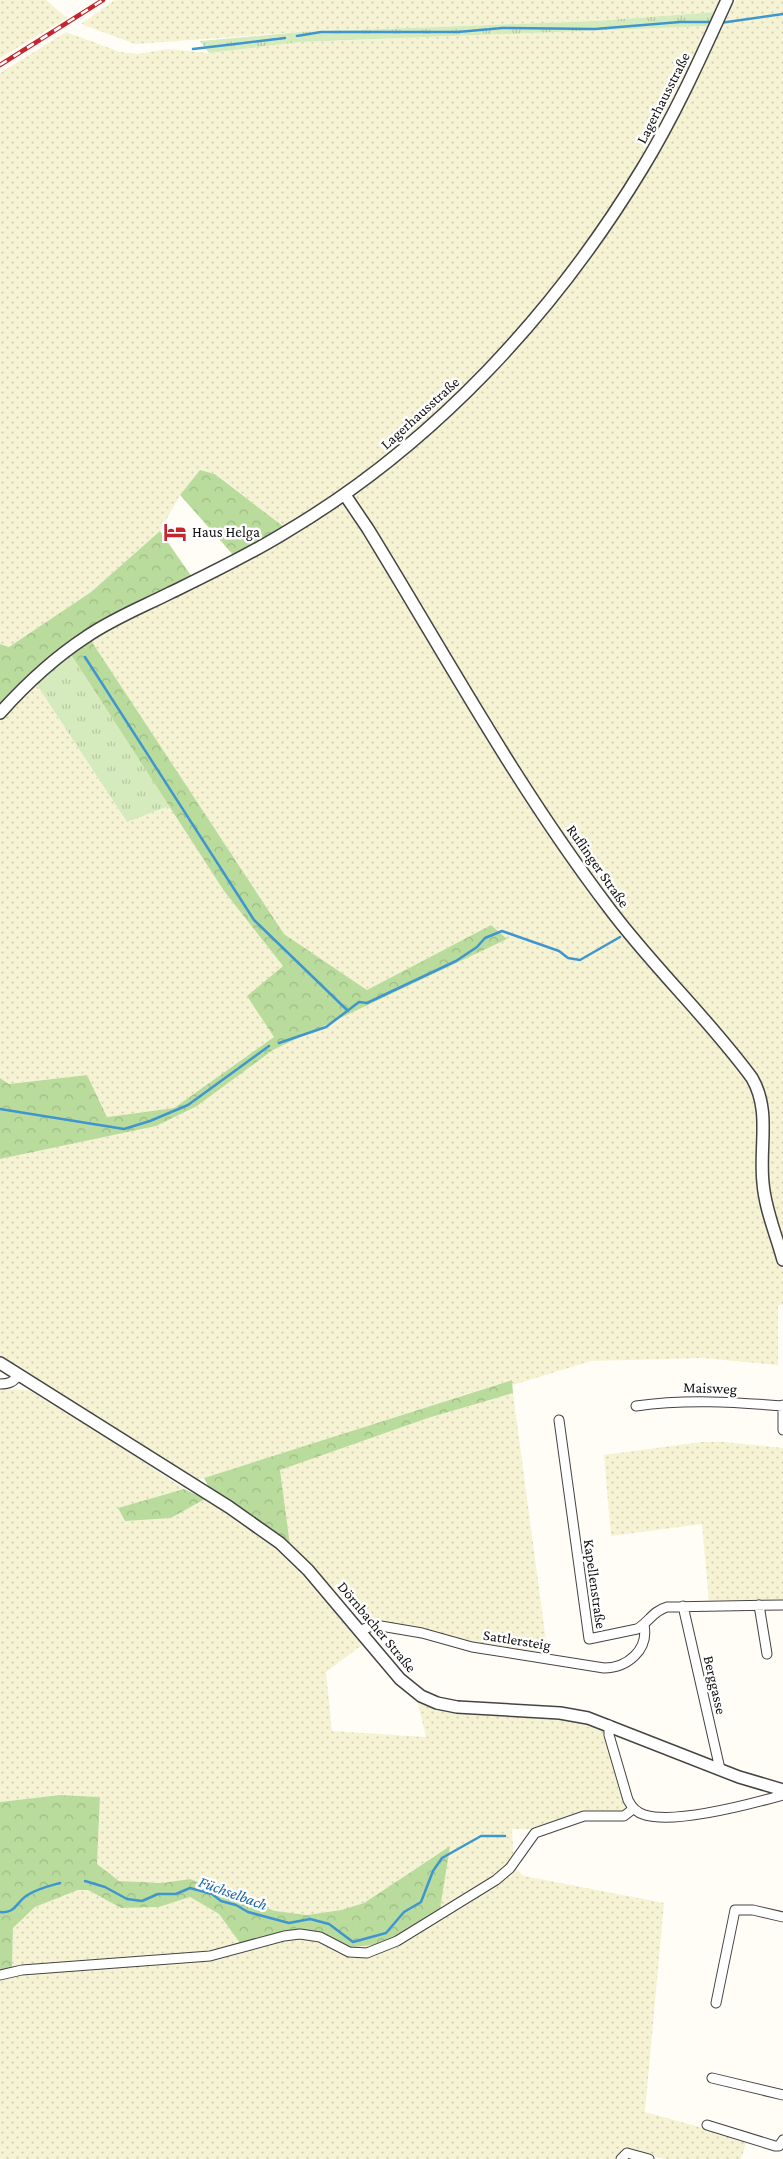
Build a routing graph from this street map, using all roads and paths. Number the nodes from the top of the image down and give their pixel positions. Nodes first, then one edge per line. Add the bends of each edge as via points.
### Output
1 (727, 0) edge
2 (345, 495) junction
3 (0, 713) edge
4 (783, 1260) edge
5 (0, 1363) edge
6 (19, 1374) junction
7 (0, 1384) edge
8 (636, 1406) dead end
9 (783, 1406) edge
10 (559, 1420) dead end
11 (783, 1430) edge
12 (759, 1605) junction
13 (783, 1605) edge
14 (683, 1606) junction
15 (644, 1625) junction
16 (360, 1630) junction
17 (766, 1654) dead end
18 (609, 1725) junction
19 (720, 1769) junction
20 (783, 1790) edge
21 (783, 1795) edge
22 (633, 1809) junction
23 (783, 1917) edge
24 (0, 1975) edge
25 (716, 2004) dead end
26 (712, 2078) dead end
27 (783, 2095) edge
28 (707, 2125) dead end
29 (783, 2140) edge
30 (621, 2159) edge
31 (649, 2159) edge

1 - 2 street, Lagerhausstraße via 685,91 642,170 546,305 463,395 394,458
2 - 3 street, Lagerhausstraße via 260,547 88,635 54,660
2 - 4 street, Ruflinger Straße via 517,775 592,884 752,1078 760,1092 764,1112 764,1194
5 - 6 street, Dörnbacher Straße
6 - 7 street via 15,1380
6 - 16 street, Dörnbacher Straße via 266,1532 304,1566
8 - 9 street, Maisweg via 706,1400
9 - 11 street
10 - 15 street, Kapellenstraße via 589,1639 622,1634
12 - 13 street, Kapellenstraße
12 - 14 street, Kapellenstraße
12 - 17 street
14 - 15 street, Kapellenstraße via 657,1611
14 - 19 street, Berggasse
15 - 16 street, Sattlersteig via 643,1640 636,1655 622,1665 604,1668 472,1647 422,1633 375,1625
16 - 18 street, Dörnbacher Straße via 400,1679 430,1701 473,1709 574,1714
18 - 19 street, Dörnbacher Straße
18 - 22 street via 609,1735
19 - 20 street, Dörnbacher Straße
21 - 22 street via 716,1811 670,1816 645,1815
22 - 24 street via 624,1816 584,1816 535,1832 510,1868 496,1880 397,1941 372,1952 350,1952 320,1937 300,1934 216,1955 22,1970
23 - 25 street via 735,1910
26 - 27 street
28 - 29 street via 775,2146
30 - 31 street via 627,2153

